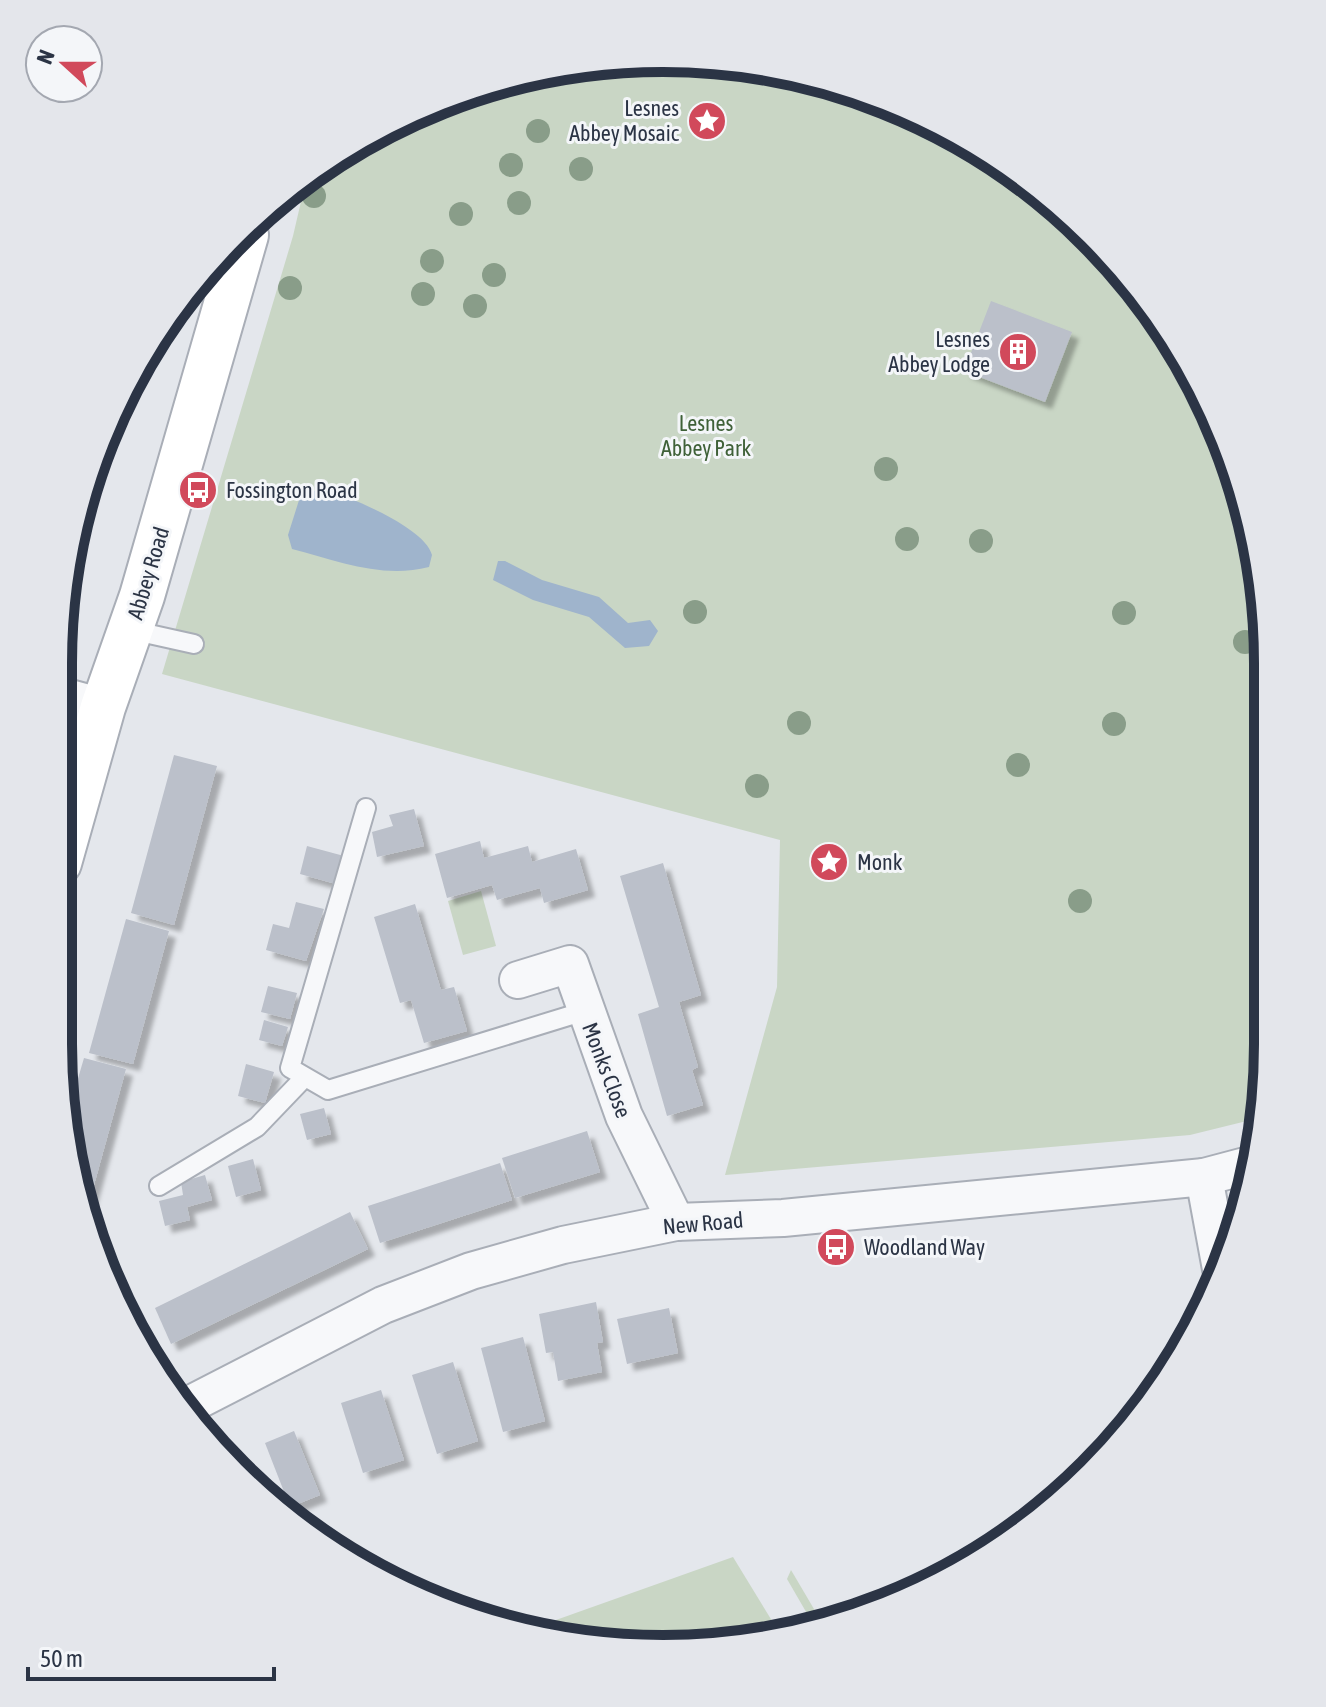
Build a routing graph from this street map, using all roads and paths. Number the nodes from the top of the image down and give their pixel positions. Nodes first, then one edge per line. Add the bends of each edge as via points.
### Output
1 (242, 248) edge
2 (131, 630) junction
3 (194, 644) dead end
4 (72, 699) edge
5 (103, 707) junction
6 (366, 808) dead end
7 (72, 817) edge
8 (518, 980) dead end
9 (585, 1011) junction
10 (303, 1079) junction
11 (1241, 1167) edge
12 (1204, 1177) junction
13 (159, 1186) dead end
14 (676, 1222) junction
15 (1217, 1249) edge
16 (193, 1403) edge

1 - 2 main road, Abbey Road
2 - 3 lane
2 - 5 main road, Abbey Road
4 - 5 street
5 - 7 main road, Abbey Road
6 - 10 lane via 290,1068
8 - 9 street, Monks Close via 570,964
9 - 10 lane via 328,1090
9 - 14 street, Monks Close via 624,1116
10 - 13 lane via 257,1127
11 - 12 street, New Road
12 - 14 street, New Road via 783,1218
12 - 15 street
14 - 16 street, New Road via 471,1271 337,1327

